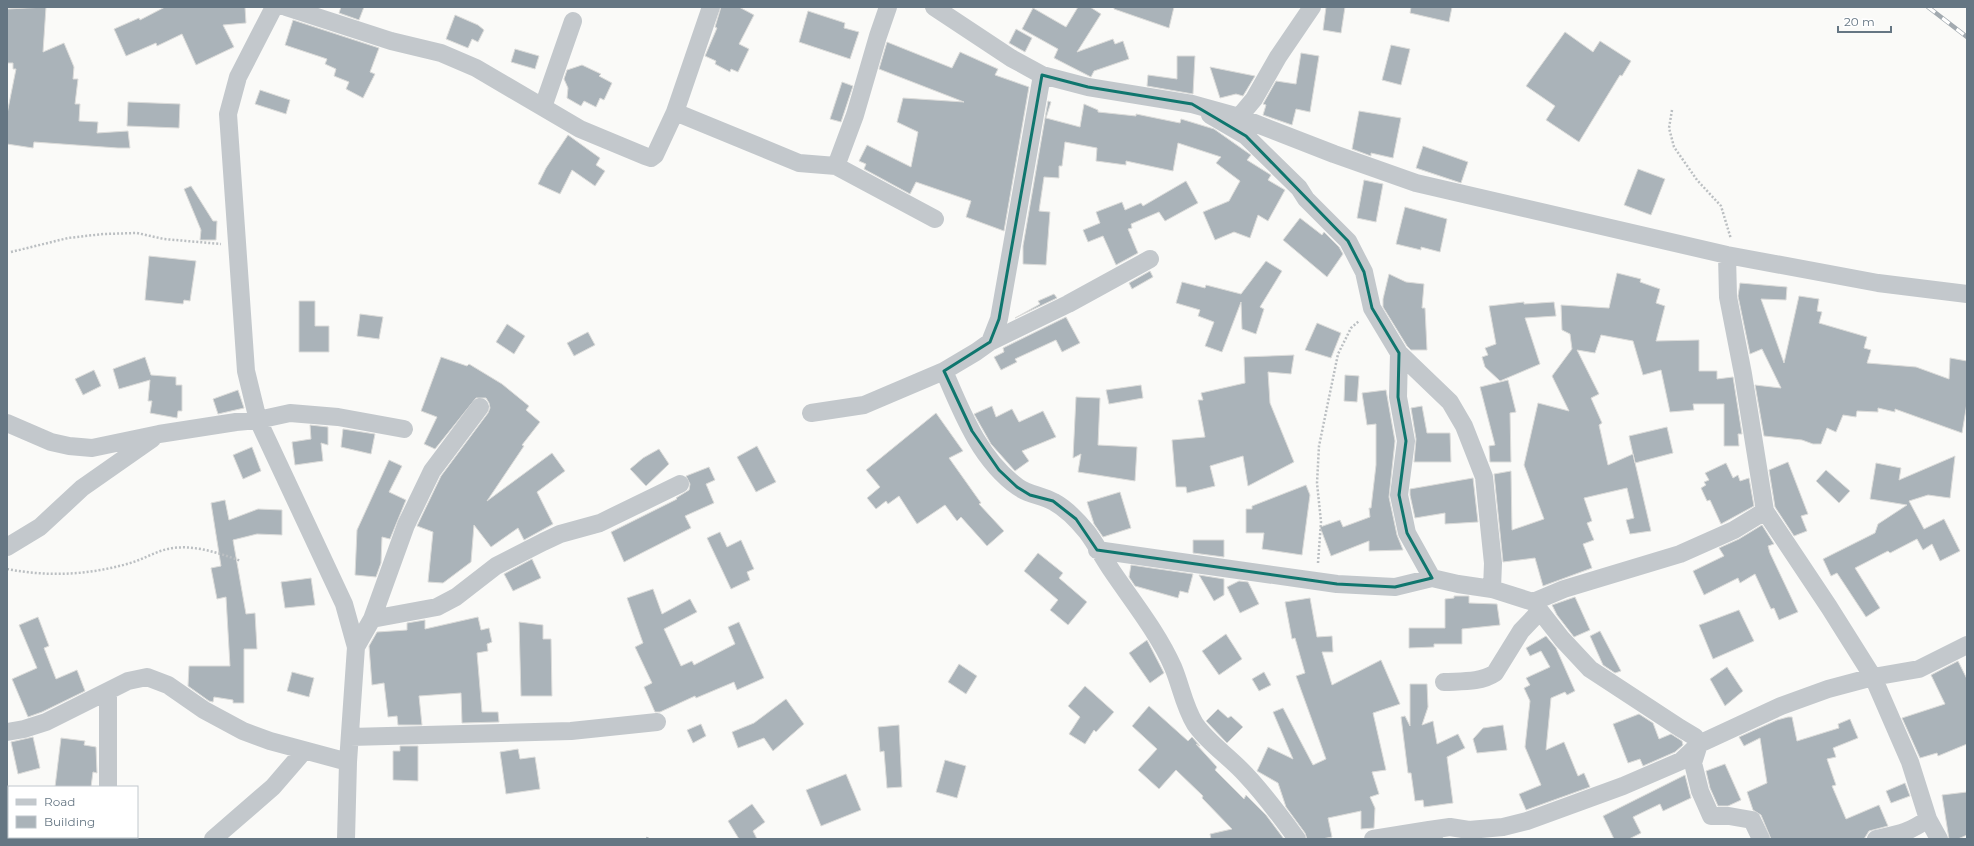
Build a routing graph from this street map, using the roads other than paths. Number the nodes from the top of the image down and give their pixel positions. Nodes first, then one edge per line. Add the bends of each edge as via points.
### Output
1 (274, 7) edge
2 (286, 7) edge
3 (711, 7) edge
4 (888, 7) edge
5 (934, 7) edge
6 (1312, 7) edge
7 (573, 21) dead end
8 (1042, 75) junction
9 (1192, 104) junction
10 (543, 107) junction
11 (675, 112) junction
12 (1239, 117) junction
13 (836, 166) junction
14 (935, 219) dead end
15 (1727, 255) junction
16 (1150, 259) dead end
17 (1967, 294) edge
18 (990, 342) junction
19 (1399, 353) junction
20 (944, 371) junction
21 (480, 407) dead end
22 (811, 413) dead end
23 (258, 420) junction
24 (7, 423) edge
25 (404, 429) dead end
26 (159, 434) junction
27 (680, 484) dead end
28 (1765, 511) junction
29 (7, 547) edge
30 (1097, 550) junction
31 (1432, 578) junction
32 (1492, 589) junction
33 (1536, 607) junction
34 (372, 619) junction
35 (1967, 644) edge
36 (356, 647) junction
37 (1873, 677) junction
38 (1444, 682) dead end
39 (108, 691) junction
40 (657, 722) dead end
41 (7, 732) edge
42 (350, 737) junction
43 (1699, 744) junction
44 (304, 750) junction
45 (348, 762) junction
46 (108, 786) edge
47 (1928, 819) junction
48 (1432, 835) edge
49 (213, 839) edge
50 (346, 839) edge
51 (1297, 839) edge
52 (1373, 839) edge
53 (1761, 839) edge
54 (1876, 839) edge
55 (1939, 839) edge

1 - 23 street via 238,77 228,114 246,371
2 - 10 street via 441,53 476,68
3 - 11 street
4 - 13 street via 855,115
5 - 8 street via 1011,58
6 - 12 street via 1278,56 1254,99
7 - 10 street
8 - 9 street via 1088,87
8 - 18 street via 1000,312
9 - 12 street
9 - 19 street via 1246,136 1348,241 1364,272 1372,308
10 - 11 street via 580,129 651,158 655,155
11 - 13 street via 799,163
12 - 15 street via 1416,183
13 - 14 street
15 - 17 street via 1878,283
15 - 28 street via 1728,297
16 - 18 street via 1068,304
18 - 20 street
19 - 31 street via 1398,397 1406,441 1398,495 1407,533
19 - 32 street via 1450,402 1464,426 1484,477 1493,563
20 - 22 street via 864,405
20 - 30 street via 972,431 999,470 1017,487 1030,495 1053,501 1076,519
21 - 34 street via 432,471 406,525
23 - 25 street via 290,413 338,417
23 - 26 street
23 - 36 street via 344,604
24 - 26 street via 51,442 92,448
26 - 29 street via 82,488 40,527
27 - 34 street via 600,523 560,534 543,542 496,566 456,597 437,607
28 - 33 street via 1734,530 1680,554 1564,589
28 - 37 street
30 - 31 street via 1337,584 1395,587
30 - 51 street via 1153,630 1173,667 1185,704 1195,723 1205,736 1246,774
31 - 32 street
32 - 33 street
33 - 38 street via 1495,673 1472,681
33 - 43 street via 1590,669 1695,737
34 - 36 street
35 - 37 street via 1918,669
36 - 42 street
37 - 43 street via 1828,689 1781,706
37 - 47 street via 1910,762
39 - 41 street via 46,722
39 - 44 street via 138,678 155,678 204,710 243,731
39 - 46 street
40 - 42 street via 571,731
42 - 45 street
43 - 48 street via 1680,761 1623,786 1527,821 1503,827 1469,830 1450,827
43 - 53 street via 1693,763 1700,791 1711,816 1752,820
44 - 45 street
44 - 49 street via 273,787
45 - 50 street
47 - 54 street via 1913,830
47 - 55 street
48 - 52 street

